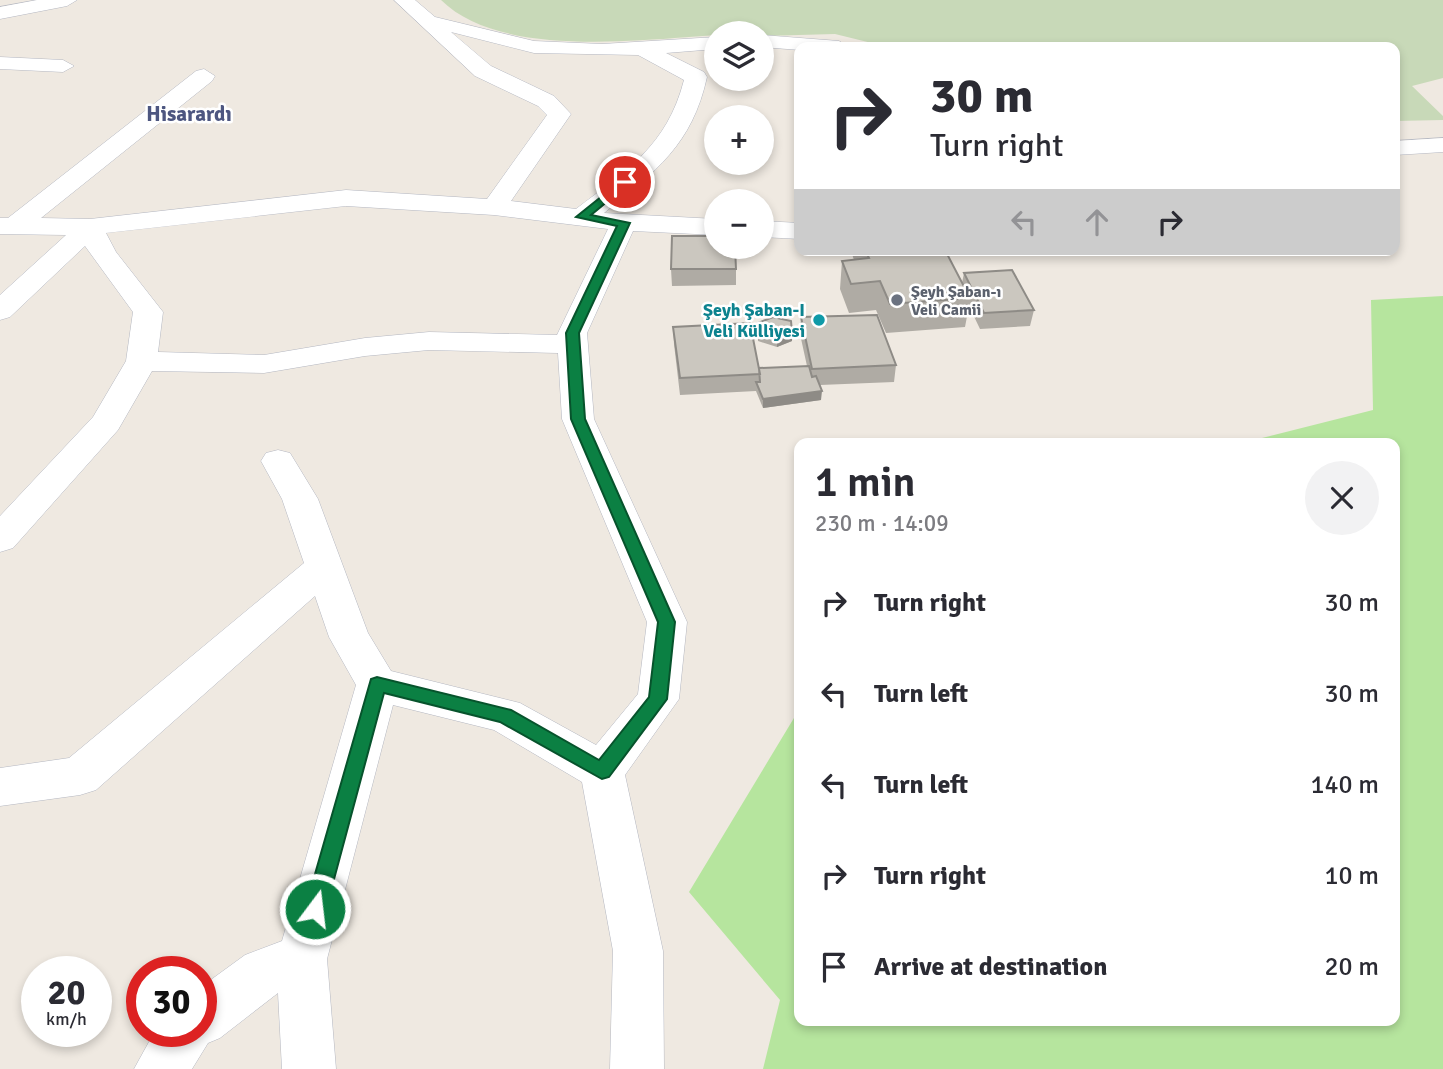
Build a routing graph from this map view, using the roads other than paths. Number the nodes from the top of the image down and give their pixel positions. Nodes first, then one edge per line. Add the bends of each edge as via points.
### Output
1 (66, 0) edge
2 (404, 0) edge
3 (0, 13) edge
4 (426, 22) junction
5 (774, 42) edge
6 (704, 44) edge
7 (794, 44) edge
8 (640, 48) junction
9 (0, 63) edge
10 (63, 66) dead end
11 (204, 76) dead end
12 (1443, 145) edge
13 (1400, 148) edge
14 (494, 206) junction
15 (582, 217) junction
16 (624, 223) junction
17 (8, 226) edge
18 (704, 226) edge
19 (90, 227) junction
20 (774, 230) edge
21 (794, 231) edge
22 (0, 311) edge
23 (573, 345) junction
24 (142, 361) junction
25 (278, 461) dead end
26 (0, 538) edge
27 (326, 565) junction
28 (377, 684) junction
29 (602, 771) junction
30 (0, 787) edge
31 (302, 959) junction
32 (217, 1007) edge
33 (175, 1047) edge
34 (161, 1069) edge
35 (309, 1069) edge
36 (637, 1069) edge

1 - 3 street
2 - 4 street
4 - 8 street via 450,23 532,47
4 - 14 street via 482,71 546,102 559,114
5 - 7 street
6 - 8 street
8 - 15 street via 696,77 692,107 669,147
9 - 10 street
11 - 17 street
12 - 13 street
14 - 15 street
14 - 19 street via 346,198
15 - 16 street
16 - 18 street
16 - 23 street via 572,333
17 - 19 street
19 - 22 street
19 - 24 street via 103,254 148,312
20 - 21 street
23 - 24 street via 429,341 264,364
23 - 29 street via 578,419 667,622 658,699
24 - 26 street via 106,423
25 - 27 street via 300,499
27 - 28 street via 349,637
27 - 30 street via 80,776
28 - 29 street via 505,715
28 - 31 street
29 - 36 street via 638,951
31 - 32 street via 263,973
31 - 35 street
33 - 34 street

